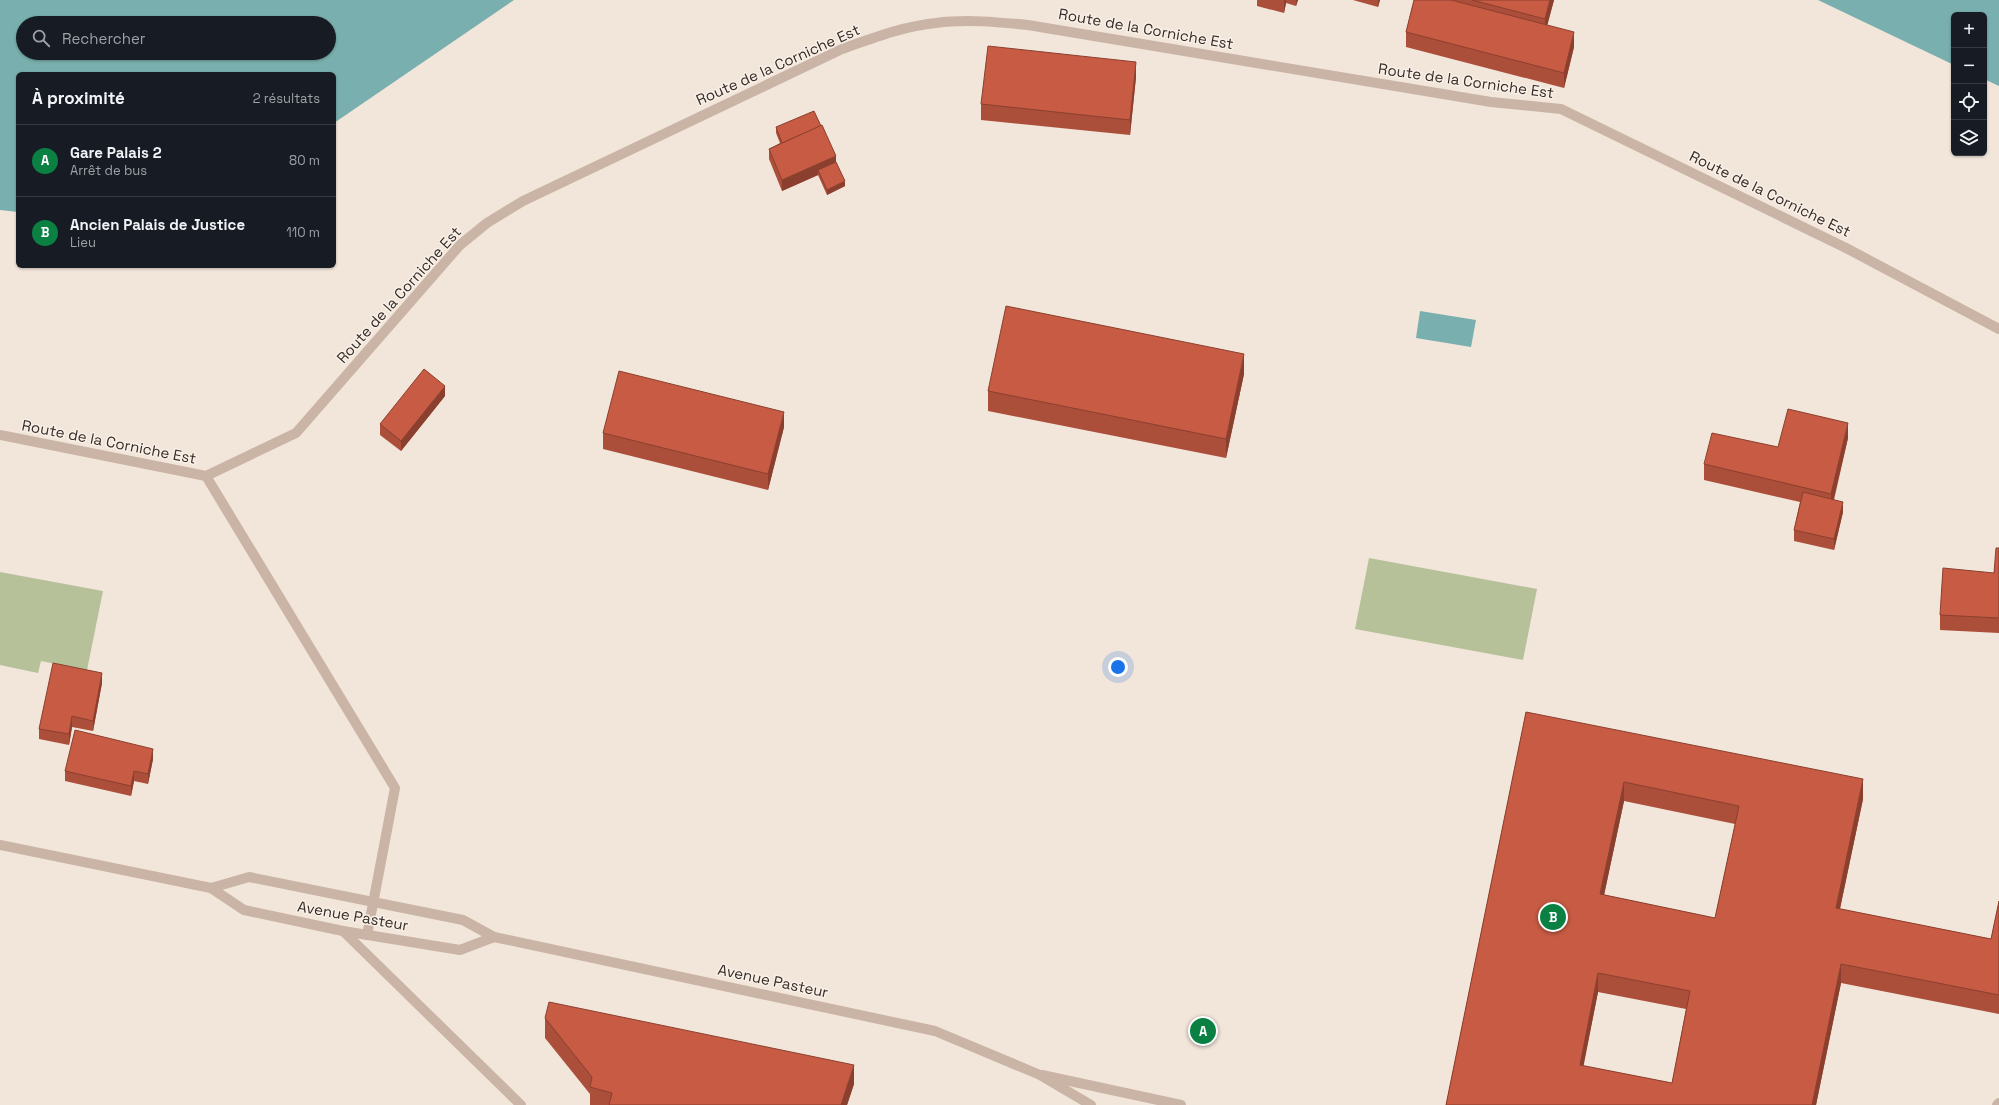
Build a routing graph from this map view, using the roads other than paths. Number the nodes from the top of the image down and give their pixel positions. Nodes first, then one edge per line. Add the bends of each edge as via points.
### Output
1 (1999, 329) edge
2 (0, 435) edge
3 (206, 476) junction
4 (0, 845) edge
5 (211, 888) junction
6 (372, 902) junction
7 (343, 931) junction
8 (367, 935) junction
9 (494, 937) junction
10 (1040, 1075) junction
11 (1999, 1103) edge
12 (521, 1105) edge
13 (1092, 1105) edge
14 (1181, 1105) edge
15 (1997, 1105) edge

1 - 3 street, Route de la Corniche Est via 1846,248 1561,109 1491,102 1028,25 982,21 936,23 888,33 842,49 523,201 488,222 460,245 296,433
2 - 3 street, Route de la Corniche Est
3 - 6 street via 395,788
4 - 5 street, Avenue Pasteur
5 - 6 street, Avenue Pasteur via 249,877
5 - 7 street, Avenue Pasteur via 244,910
6 - 8 street
6 - 9 street, Avenue Pasteur via 464,920
7 - 8 street, Avenue Pasteur
7 - 12 street
8 - 9 street, Avenue Pasteur via 460,950
9 - 10 street, Avenue Pasteur via 935,1031
10 - 13 street
10 - 14 street
11 - 15 street

